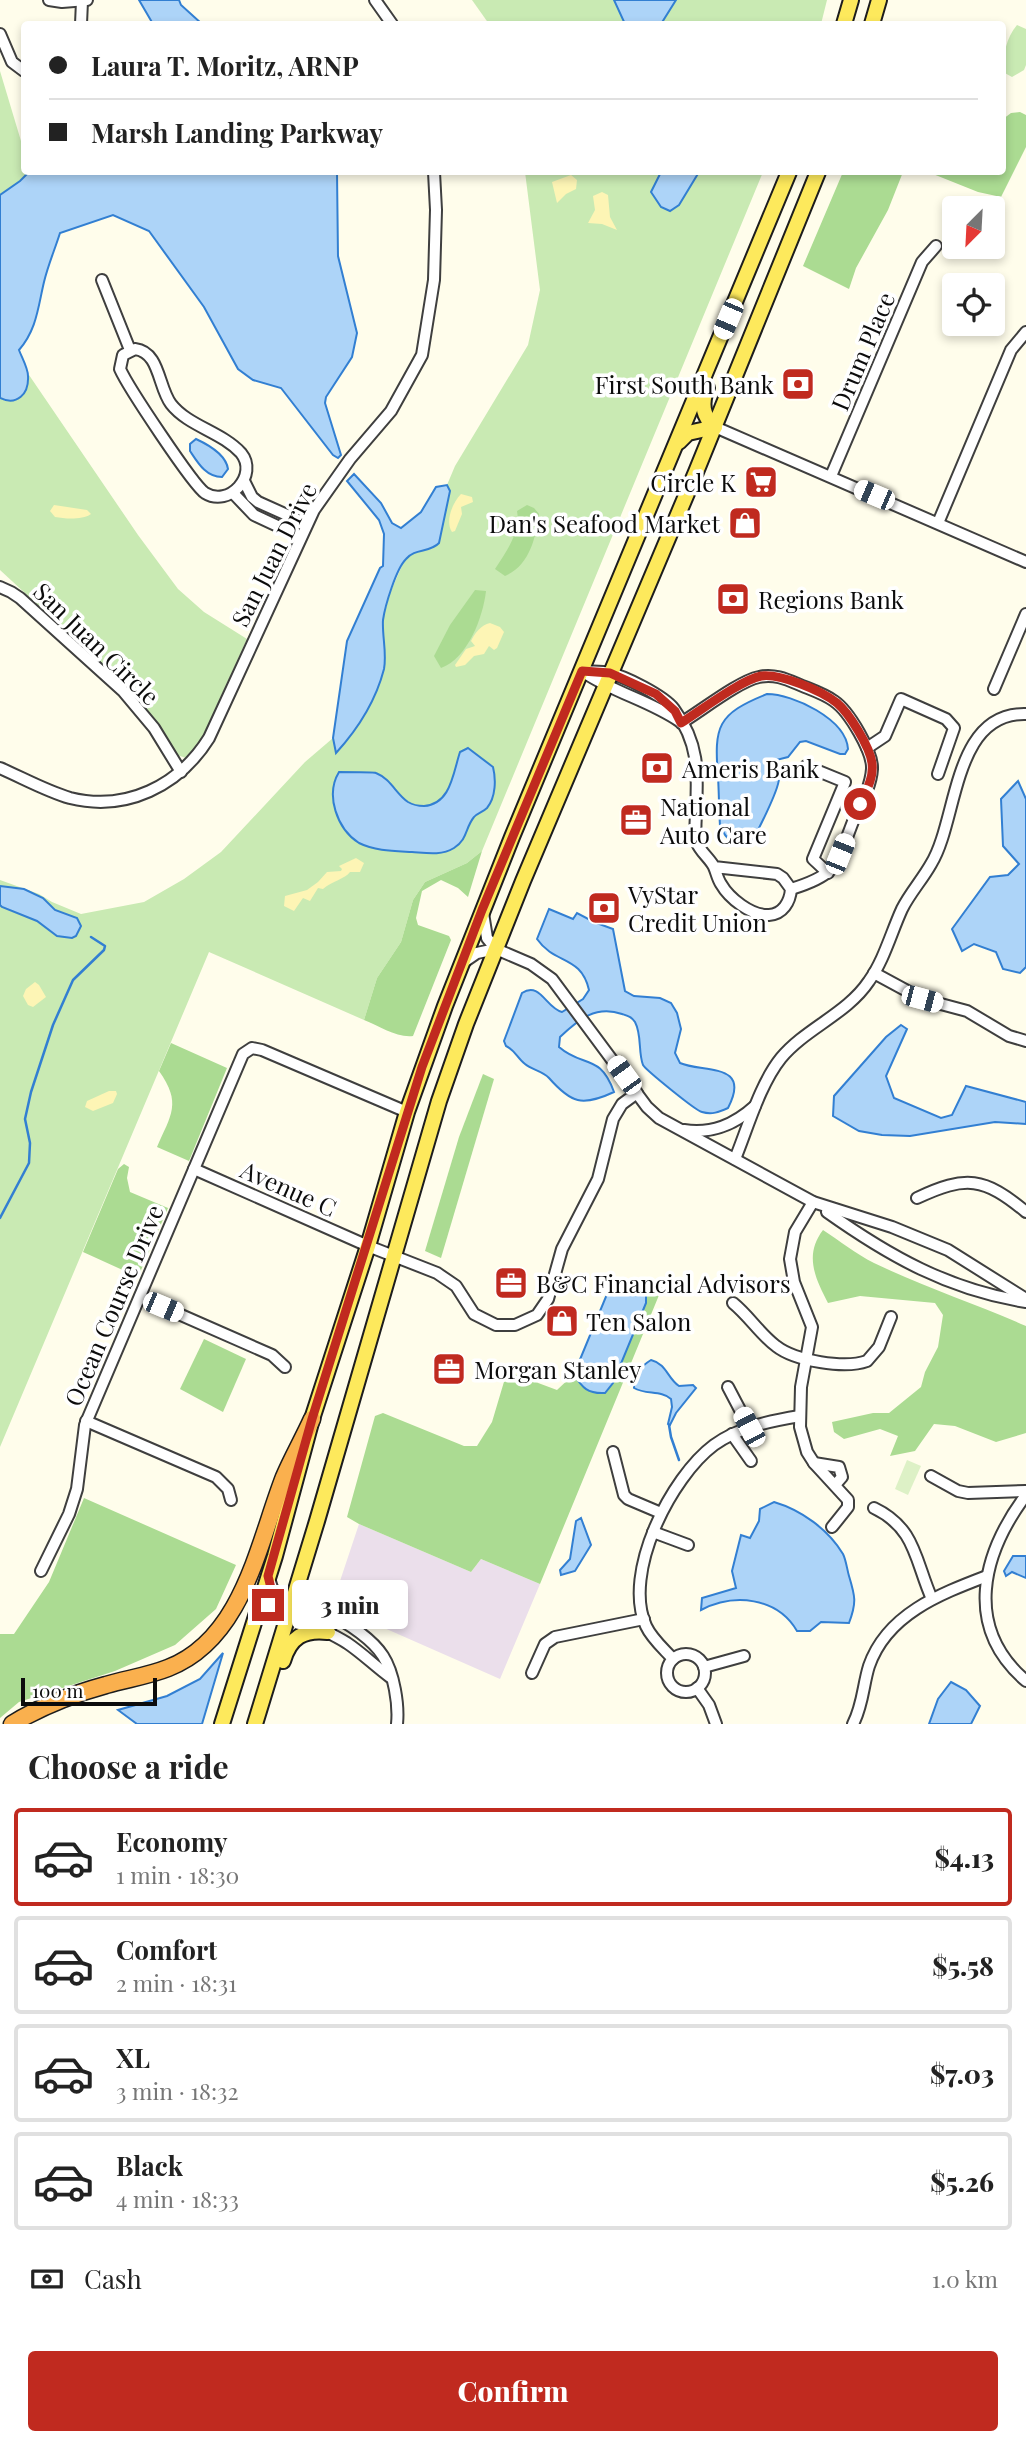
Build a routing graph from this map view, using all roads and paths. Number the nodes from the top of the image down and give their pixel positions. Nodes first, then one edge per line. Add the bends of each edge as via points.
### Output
1 (49, 0) edge
2 (375, 0) edge
3 (851, 0) edge
4 (878, 0) edge
5 (85, 1) edge
6 (81, 21) edge
7 (390, 21) edge
8 (845, 21) edge
9 (874, 21) edge
10 (0, 34) edge
11 (21, 69) edge
12 (434, 175) edge
13 (788, 175) edge
14 (817, 175) edge
15 (936, 246) dead end
16 (750, 268) junction
17 (102, 280) dead end
18 (1026, 332) edge
19 (130, 350) junction
20 (160, 411) junction
21 (715, 427) junction
22 (675, 447) junction
23 (831, 476) junction
24 (244, 481) junction
25 (233, 493) junction
26 (269, 508) junction
27 (263, 520) junction
28 (938, 523) junction
29 (307, 524) junction
30 (301, 537) junction
31 (1026, 562) edge
32 (0, 587) edge
33 (1026, 614) edge
34 (582, 671) junction
35 (608, 680) junction
36 (994, 689) dead end
37 (1026, 714) edge
38 (681, 723) junction
39 (867, 748) junction
40 (806, 766) dead end
41 (0, 768) edge
42 (181, 772) junction
43 (938, 774) dead end
44 (714, 867) junction
45 (828, 873) junction
46 (791, 889) junction
47 (482, 910) junction
48 (496, 949) junction
49 (460, 965) junction
50 (874, 973) junction
51 (1026, 1041) edge
52 (637, 1093) junction
53 (757, 1104) junction
54 (407, 1112) junction
55 (678, 1129) junction
56 (734, 1159) junction
57 (194, 1170) junction
58 (917, 1198) dead end
59 (813, 1202) junction
60 (1026, 1212) edge
61 (368, 1246) junction
62 (393, 1256) junction
63 (140, 1297) junction
64 (1026, 1301) edge
65 (733, 1303) dead end
66 (891, 1317) dead end
67 (807, 1359) junction
68 (285, 1367) dead end
69 (727, 1387) dead end
70 (800, 1416) junction
71 (312, 1419) junction
72 (86, 1421) junction
73 (749, 1427) junction
74 (732, 1434) junction
75 (613, 1452) dead end
76 (751, 1461) dead end
77 (931, 1476) dead end
78 (1026, 1493) edge
79 (231, 1500) dead end
80 (874, 1508) dead end
81 (661, 1513) junction
82 (832, 1527) dead end
83 (653, 1532) junction
84 (688, 1545) dead end
85 (41, 1572) dead end
86 (268, 1576) junction
87 (987, 1576) junction
88 (932, 1599) junction
89 (287, 1605) junction
90 (254, 1618) junction
91 (644, 1619) junction
92 (328, 1632) junction
93 (744, 1656) dead end
94 (673, 1659) junction
95 (704, 1667) junction
96 (532, 1673) dead end
97 (390, 1677) junction
98 (1026, 1681) edge
99 (697, 1688) junction
100 (262, 1701) junction
101 (12, 1724) edge
102 (222, 1724) edge
103 (255, 1724) edge
104 (397, 1724) edge
105 (716, 1724) edge
106 (853, 1724) edge

1 - 5 street
2 - 7 street
3 - 8 main road
4 - 9 main road
5 - 6 street
10 - 11 street via 12,62
12 - 29 street, San Juan Drive via 434,280 422,355 391,411 331,485
13 - 16 main road
14 - 21 main road
15 - 23 street, Drum Place via 922,262
16 - 21 main road via 746,294 704,396 703,409
16 - 22 main road
17 - 19 street
18 - 28 street via 1011,350
19 - 20 street via 149,355
19 - 20 street via 121,359 120,369
20 - 24 street via 240,452 247,468
20 - 25 street via 200,489 216,496
21 - 22 main road via 688,433
21 - 23 street
21 - 35 main road
22 - 34 main road
23 - 28 street
24 - 25 street
24 - 26 street via 252,497
25 - 27 street
26 - 27 street
26 - 29 street
27 - 30 street
28 - 31 street
29 - 30 street, San Juan Drive
30 - 42 street, San Juan Drive via 209,738
32 - 42 street, San Juan Circle via 20,598 123,691 154,728
33 - 36 street
34 - 35 street
34 - 47 main road
35 - 38 street
35 - 48 main road
37 - 50 street via 999,720 981,734 971,750 957,779 938,852 902,909
38 - 39 street via 754,678 782,677 835,701
38 - 44 street via 697,761 697,845
39 - 43 street via 885,736 901,699 946,719 954,728
39 - 45 street via 871,779
40 - 45 street via 845,782 813,859
41 - 42 street, San Juan Drive via 55,793 104,802 148,792
44 - 46 street via 777,874
44 - 46 street via 726,892 761,914 782,910
45 - 46 street
47 - 48 street via 487,937
47 - 49 main road
48 - 49 street via 477,953
48 - 52 street via 542,971 571,1002
48 - 62 main road via 439,1101
49 - 54 main road
50 - 51 street via 922,999 967,1011
50 - 53 street via 852,1000 782,1057
52 - 55 street via 659,1118
52 - 62 street, Avenue C via 622,1104 613,1119 598,1179 562,1249 548,1299 530,1320 506,1326 484,1320 474,1314 448,1278
53 - 55 street via 716,1129
53 - 56 street
54 - 57 street, Ocean Course Drive via 252,1048 240,1059
54 - 61 main road
55 - 56 street
56 - 59 street
57 - 61 street, Avenue C
57 - 63 street, Ocean Course Drive
58 - 60 street via 948,1184 970,1183 999,1192
59 - 64 street via 948,1250
59 - 64 street via 906,1263 959,1285
59 - 67 street via 796,1232 790,1259 812,1328
61 - 62 street, Avenue C
61 - 71 main road
62 - 89 main road
63 - 68 street via 272,1354
63 - 72 street, Ocean Course Drive
65 - 67 street via 777,1348
66 - 67 street via 879,1347 867,1361
67 - 70 street
69 - 73 street
70 - 73 street
70 - 82 street via 802,1440 814,1463 848,1500 848,1507
71 - 86 main road
71 - 101 highway via 285,1475 244,1586 214,1634 184,1661 167,1669 102,1686 33,1711
72 - 79 street via 216,1477
72 - 85 street, Ocean Course Drive via 77,1489
73 - 74 street
74 - 76 street
74 - 81 street via 688,1470
75 - 81 street via 624,1495
77 - 78 street via 968,1493
78 - 87 street via 995,1548
80 - 88 street via 906,1532
81 - 83 street
83 - 84 street
83 - 91 street via 640,1588
86 - 89 street via 271,1588
86 - 90 main road
87 - 88 street
87 - 98 street via 986,1615 993,1640
88 - 106 street via 903,1618 882,1641 868,1669
89 - 90 street via 268,1605
89 - 92 street
89 - 97 street via 309,1607 359,1630 382,1654
89 - 100 main road
90 - 102 main road
91 - 94 street via 654,1639
91 - 96 street via 555,1637 545,1644
92 - 97 street
92 - 100 main road via 307,1632 293,1640 275,1688
93 - 95 street
94 - 95 street via 692,1655
94 - 99 street via 667,1671 671,1684 688,1692
95 - 99 street
97 - 104 street via 398,1704
99 - 105 street
100 - 103 main road

